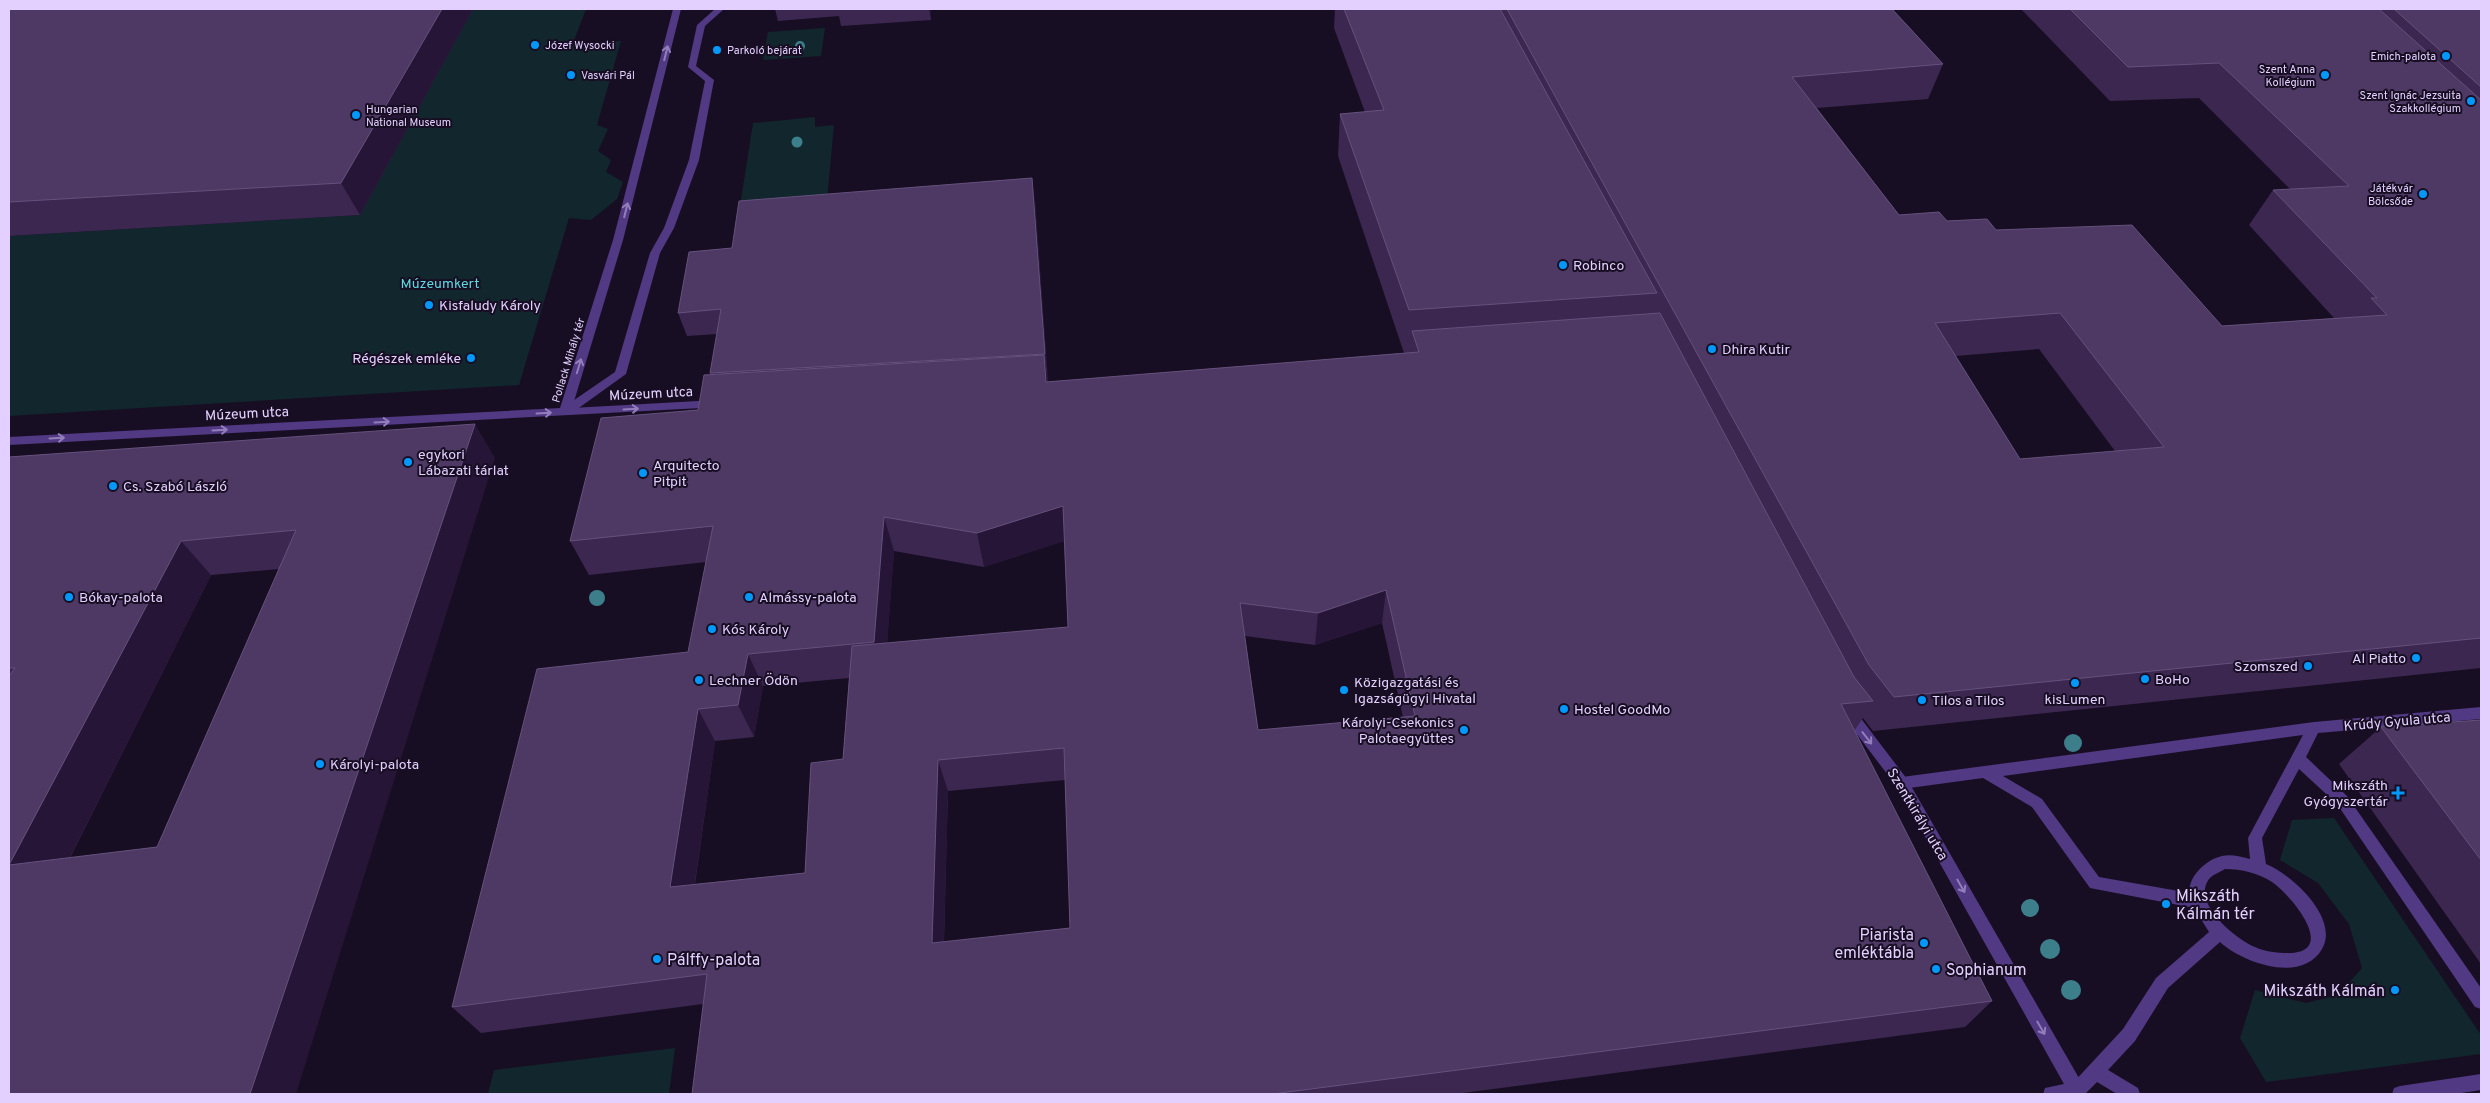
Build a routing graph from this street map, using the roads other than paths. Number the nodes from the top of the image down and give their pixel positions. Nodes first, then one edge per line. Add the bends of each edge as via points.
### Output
1 (677, 9) edge
2 (720, 9) edge
3 (723, 404) edge
4 (564, 412) junction
5 (9, 440) edge
6 (1842, 704) edge
7 (2481, 713) edge
8 (2314, 728) junction
9 (2297, 758) junction
10 (1985, 772) junction
11 (1902, 783) junction
12 (2259, 867) junction
13 (2198, 902) junction
14 (2219, 932) junction
15 (2481, 1001) edge
16 (2095, 1072) junction
17 (2481, 1082) edge
18 (2077, 1091) junction
19 (2051, 1094) edge
20 (2132, 1094) edge
21 (2400, 1094) edge

4 -> 1 street, Pollack Mihály tér via 618,240
2 - 4 street, Pollack Mihály tér via 701,25 692,67 710,80 694,160 669,228 655,253 620,374
4 -> 3 street, Múzeum utca
5 -> 4 street, Múzeum utca
6 -> 11 street, Szentkirályi utca
7 - 8 street, Krúdy Gyula utca
8 - 9 street
8 - 10 street
9 - 12 street via 2256,838
9 - 15 street via 2342,800
10 - 11 street
10 - 13 street via 2037,802 2095,883
11 -> 18 street, Szentkirályi utca
12 - 13 street via 2240,862 2210,866 2201,875
12 - 14 street via 2297,892 2309,908 2317,926 2317,941 2310,953 2297,960 2279,962 2258,958
13 - 14 street
14 - 16 street via 2162,983 2129,1035
16 - 18 street
16 - 20 street
17 - 21 street
18 - 19 street

